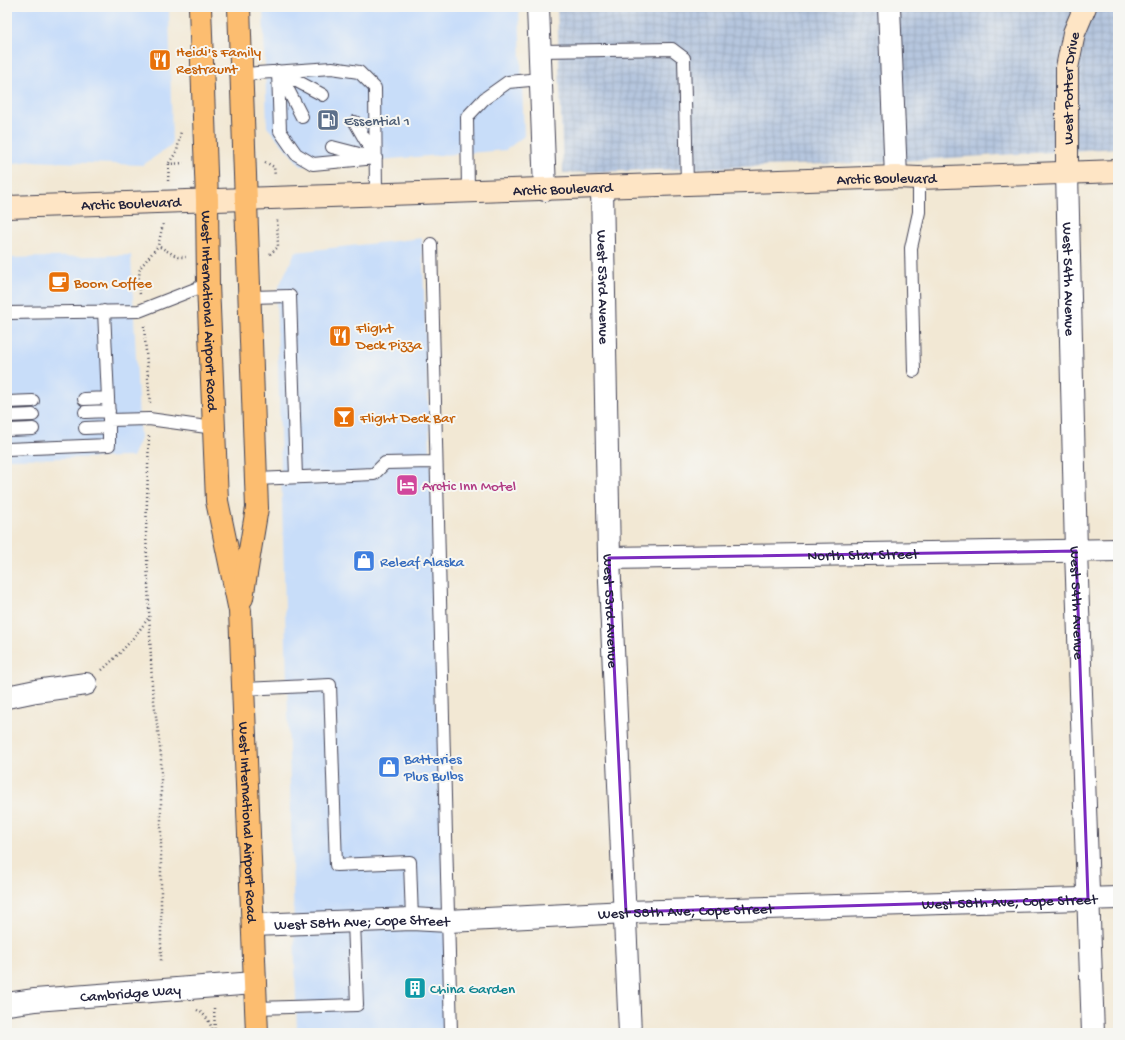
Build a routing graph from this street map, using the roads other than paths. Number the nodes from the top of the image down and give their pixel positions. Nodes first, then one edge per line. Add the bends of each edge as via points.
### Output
1 (200, 7) edge
2 (239, 7) edge
3 (538, 7) edge
4 (890, 7) edge
5 (1085, 7) edge
6 (540, 51) junction
7 (278, 71) junction
8 (242, 75) junction
9 (541, 79) junction
10 (322, 95) dead end
11 (302, 117) dead end
12 (355, 122) dead end
13 (332, 147) dead end
14 (376, 158) junction
15 (1118, 171) edge
16 (1067, 173) junction
17 (896, 177) junction
18 (919, 178) junction
19 (687, 184) junction
20 (602, 188) junction
21 (545, 190) junction
22 (468, 192) junction
23 (376, 194) junction
24 (246, 198) junction
25 (207, 200) junction
26 (7, 207) edge
27 (431, 244) dead end
28 (208, 284) junction
29 (250, 297) junction
30 (104, 311) junction
31 (7, 313) edge
32 (914, 371) dead end
33 (108, 398) junction
34 (84, 399) dead end
35 (33, 401) dead end
36 (7, 402) edge
37 (85, 412) dead end
38 (33, 415) dead end
39 (7, 416) edge
40 (109, 420) junction
41 (85, 428) dead end
42 (214, 428) junction
43 (33, 429) dead end
44 (7, 430) edge
45 (7, 449) edge
46 (431, 462) dead end
47 (296, 477) junction
48 (256, 479) junction
49 (1118, 550) edge
50 (1076, 551) junction
51 (609, 558) junction
52 (240, 612) junction
53 (86, 684) dead end
54 (242, 689) junction
55 (7, 697) edge
56 (1118, 898) edge
57 (1088, 899) junction
58 (626, 912) junction
59 (412, 919) junction
60 (354, 921) junction
61 (448, 921) junction
62 (253, 925) junction
63 (254, 983) junction
64 (7, 1004) edge
65 (256, 1008) junction
66 (257, 1033) edge
67 (451, 1033) edge
68 (630, 1033) edge
69 (1093, 1033) edge

1 - 25 main road, West International Airport Road
2 - 8 main road, West International Airport Road
3 - 6 street
4 - 17 street
5 - 16 main road, West Potter Drive via 1074,33 1067,68
6 - 9 street
6 - 19 lane via 672,49 684,58
7 - 8 lane
7 - 10 lane
7 - 11 lane
7 - 14 lane via 280,131 296,154 313,164
7 - 14 lane via 332,68 359,72 374,88
8 - 24 main road, West International Airport Road
9 - 21 street
9 - 22 lane via 508,82 484,99 467,118
12 - 14 lane
13 - 14 lane
14 - 23 lane
15 - 16 main road, Arctic Boulevard
16 - 18 main road, Arctic Boulevard
16 - 50 street, West 54th Avenue
17 - 18 main road, Arctic Boulevard
17 - 19 main road, Arctic Boulevard
18 - 32 lane via 919,212 911,248
19 - 20 main road, Arctic Boulevard
20 - 21 main road, Arctic Boulevard
20 - 51 street, West 53rd Avenue
21 - 22 main road, Arctic Boulevard
22 - 23 main road, Arctic Boulevard
23 - 24 main road, Arctic Boulevard
24 - 25 main road, Arctic Boulevard
24 - 29 main road, West International Airport Road
25 - 26 main road, Arctic Boulevard
25 - 28 main road, West International Airport Road
27 - 61 lane
28 - 30 lane via 142,310
28 - 42 main road, West International Airport Road
29 - 47 lane via 290,296
29 - 48 main road, West International Airport Road
30 - 31 lane
30 - 33 lane
33 - 34 lane
33 - 40 lane
35 - 36 lane
37 - 40 lane
38 - 39 lane
40 - 41 lane
40 - 42 lane via 149,419
40 - 45 lane via 109,445
42 - 52 main road, West International Airport Road via 217,501
43 - 44 lane
46 - 47 lane via 385,463 374,474
47 - 48 lane
48 - 52 main road, West International Airport Road via 257,508
49 - 50 street, North Star Street
50 - 51 street, North Star Street
50 - 57 street, West 54th Avenue
51 - 58 street, West 53rd Avenue
52 - 54 main road, West International Airport Road
53 - 55 street
54 - 59 lane via 330,685 336,865 410,862
54 - 62 main road, West International Airport Road
56 - 57 street, West 58th Ave; Cope Street
57 - 58 street, West 58th Ave; Cope Street
57 - 69 street, West 54th Avenue
58 - 61 street, West 58th Ave; Cope Street
58 - 68 street, West 53rd Avenue
59 - 60 street, West 58th Ave; Cope Street
59 - 61 street, West 58th Ave; Cope Street
60 - 62 street, West 58th Ave; Cope Street
60 - 65 lane via 357,1005
61 - 67 lane
62 - 63 main road, West International Airport Road
63 - 64 street, Cambridge Way
63 - 65 main road, West International Airport Road
65 - 66 main road, West International Airport Road

